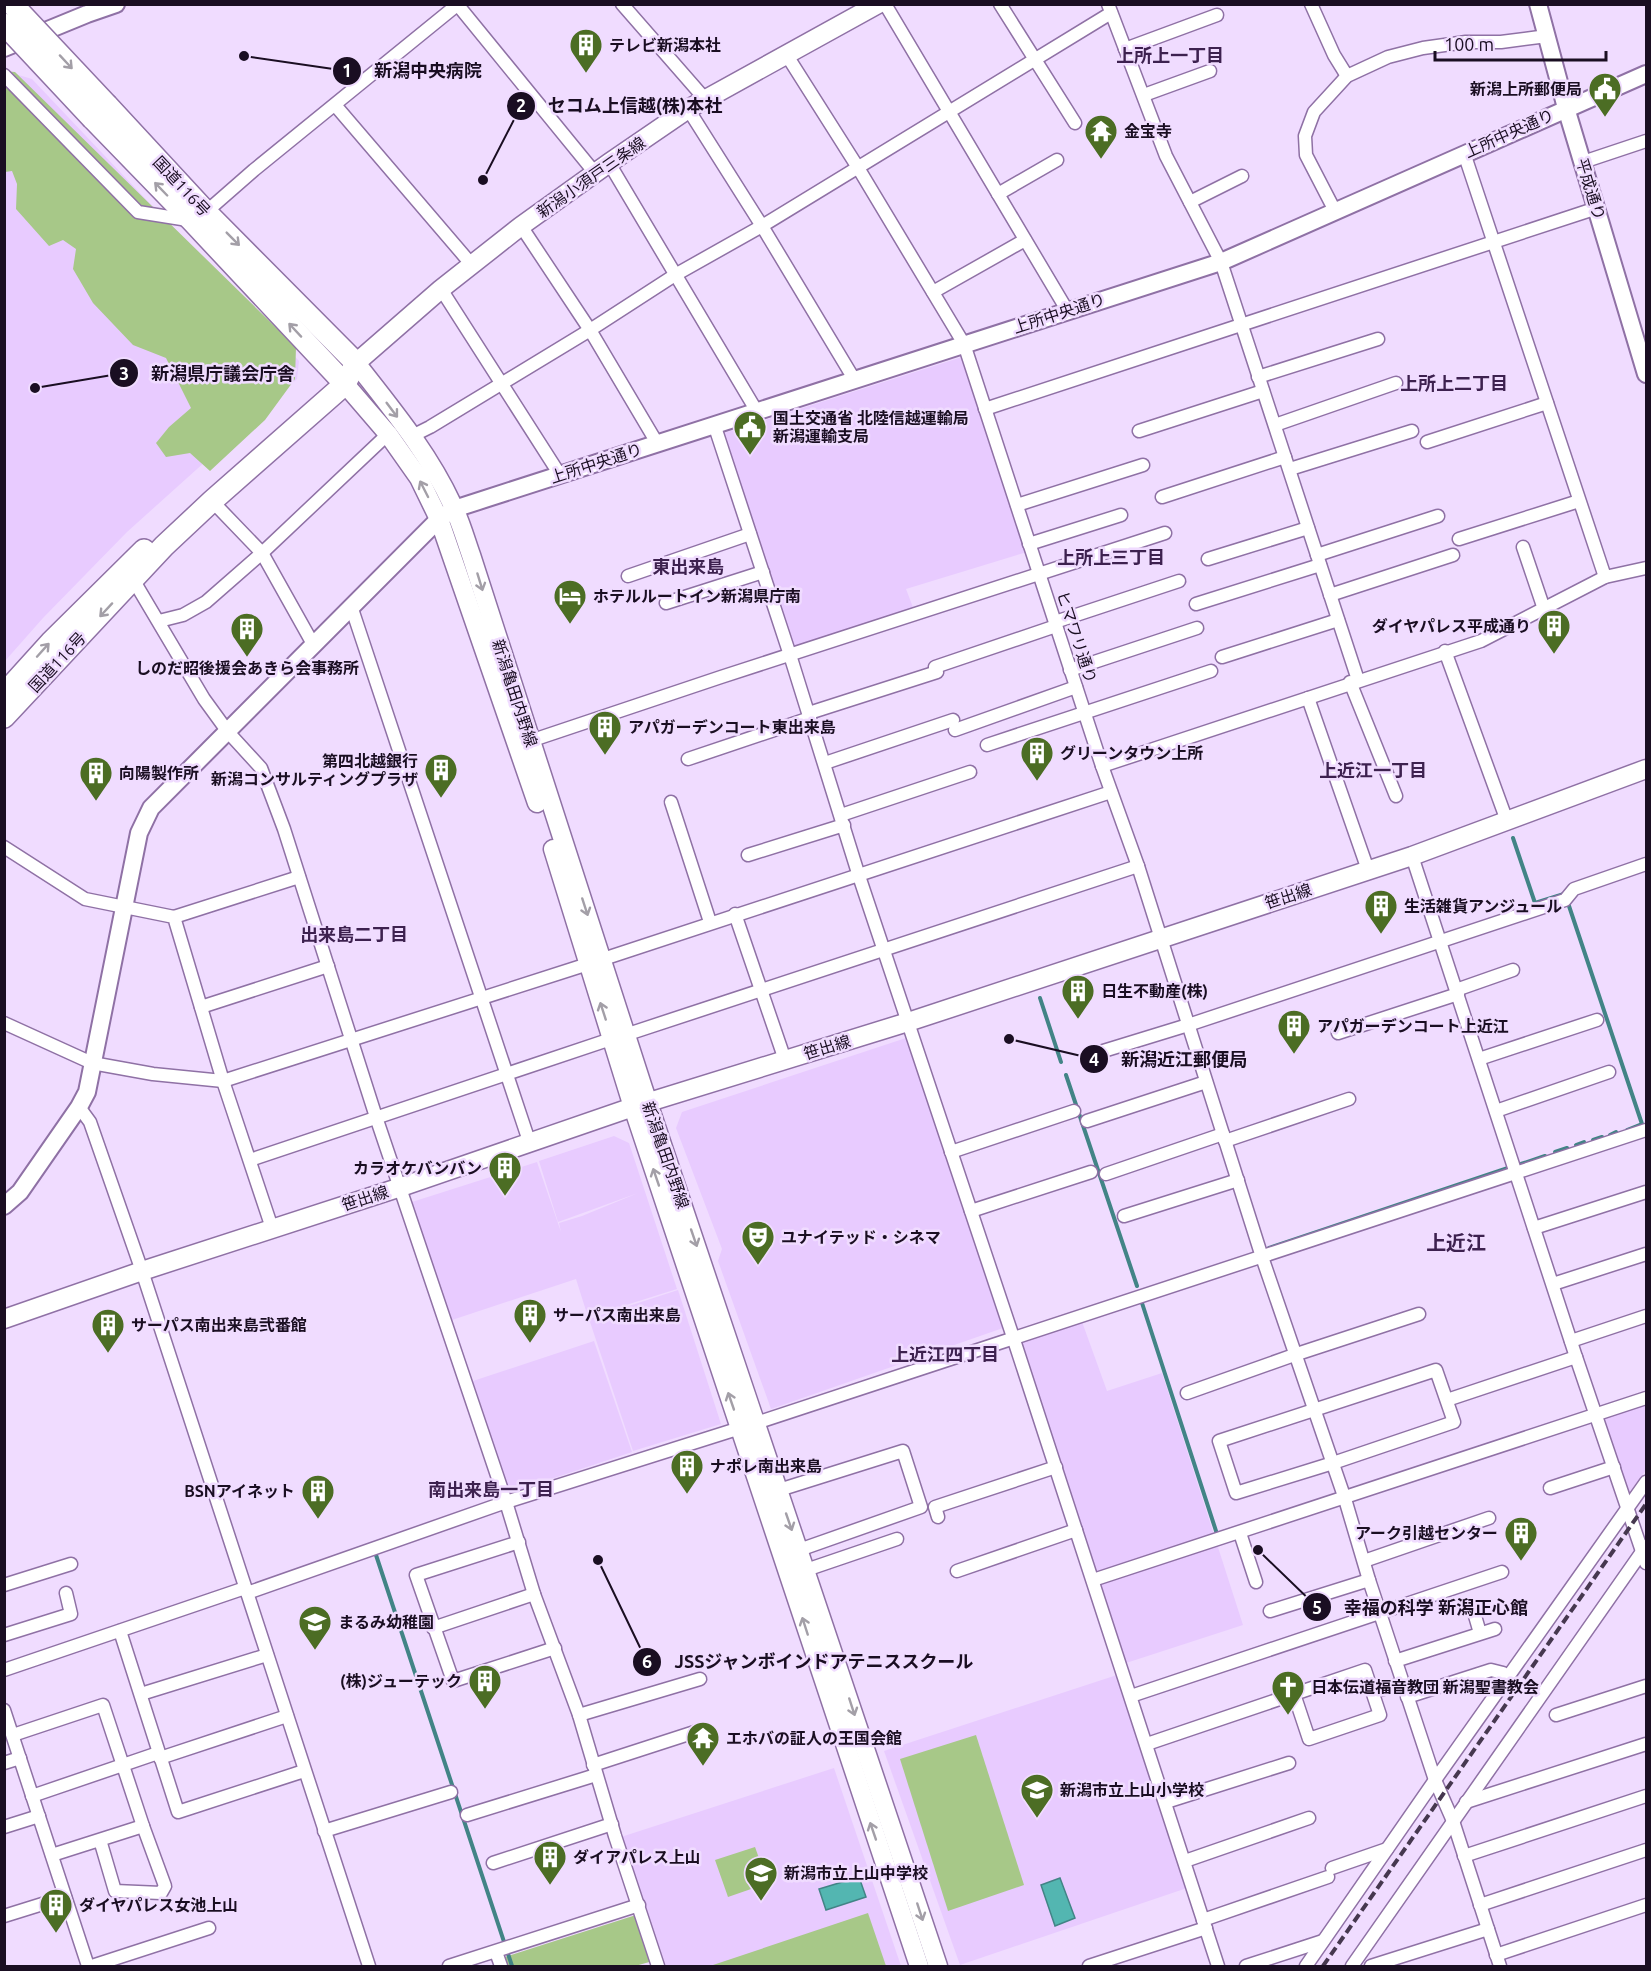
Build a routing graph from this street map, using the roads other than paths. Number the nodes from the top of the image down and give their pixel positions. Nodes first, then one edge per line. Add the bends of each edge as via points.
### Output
1 (12, 4) edge
2 (117, 4) edge
3 (622, 4) edge
4 (878, 4) edge
5 (885, 4) edge
6 (1000, 4) edge
7 (1311, 4) edge
8 (1538, 4) edge
9 (457, 5) edge
10 (1111, 7) edge
11 (1217, 15) dead end
12 (4, 24) edge
13 (1547, 36) junction
14 (4, 48) edge
15 (1125, 49) junction
16 (786, 54) junction
17 (1035, 58) junction
18 (1210, 71) dead end
19 (1647, 74) edge
20 (4, 75) edge
21 (1347, 76) junction
22 (1144, 95) junction
23 (705, 99) junction
24 (334, 105) junction
25 (1566, 108) junction
26 (688, 109) junction
27 (100, 112) junction
28 (948, 112) junction
29 (1075, 123) dead end
30 (1647, 141) edge
31 (1464, 153) junction
32 (1057, 160) dead end
33 (1582, 162) junction
34 (857, 166) junction
35 (602, 168) junction
36 (1242, 176) dead end
37 (998, 194) junction
38 (1190, 202) junction
39 (1597, 208) junction
40 (1335, 211) junction
41 (199, 216) junction
42 (521, 226) junction
43 (762, 226) junction
44 (1025, 240) junction
45 (1493, 242) junction
46 (1221, 262) junction
47 (472, 265) junction
48 (675, 275) junction
49 (441, 289) junction
50 (933, 292) junction
51 (1067, 310) junction
52 (1241, 324) junction
53 (590, 330) junction
54 (1378, 339) dead end
55 (964, 344) junction
56 (356, 363) junction
57 (1647, 374) edge
58 (1258, 377) junction
59 (340, 378) junction
60 (854, 379) junction
61 (503, 382) junction
62 (1396, 383) dead end
63 (1263, 391) junction
64 (1547, 403) junction
65 (986, 409) junction
66 (756, 410) junction
67 (714, 424) junction
68 (1275, 425) junction
69 (1412, 430) dead end
70 (1139, 431) dead end
71 (388, 434) junction
72 (412, 436) junction
73 (1427, 442) dead end
74 (657, 443) junction
75 (1285, 457) junction
76 (1143, 465) dead end
77 (1290, 469) junction
78 (560, 475) junction
79 (1162, 498) dead end
80 (212, 501) junction
81 (1579, 501) junction
82 (1017, 505) junction
83 (447, 514) junction
84 (1121, 514) dead end
85 (1438, 516) dead end
86 (1308, 528) junction
87 (1164, 533) dead end
88 (750, 534) junction
89 (1459, 539) dead end
90 (1029, 544) junction
91 (1523, 547) dead end
92 (262, 553) junction
93 (1453, 555) dead end
94 (1208, 559) dead end
95 (1319, 560) junction
96 (1647, 568) edge
97 (763, 572) junction
98 (1039, 574) junction
99 (628, 576) dead end
100 (1605, 577) junction
101 (134, 580) junction
102 (1179, 581) dead end
103 (1330, 596) junction
104 (666, 603) dead end
105 (1196, 604) dead end
106 (351, 606) junction
107 (1544, 609) junction
108 (1338, 620) junction
109 (159, 621) junction
110 (1055, 624) junction
111 (1197, 628) dead end
112 (313, 644) junction
113 (1445, 651) junction
114 (790, 655) junction
115 (1222, 657) dead end
116 (1070, 670) junction
117 (1211, 671) dead end
118 (1354, 681) junction
119 (1076, 687) junction
120 (4, 694) edge
121 (1308, 698) junction
122 (1084, 712) junction
123 (809, 716) junction
124 (4, 717) edge
125 (228, 732) junction
126 (530, 741) junction
127 (987, 745) dead end
128 (688, 759) dead end
129 (825, 763) junction
130 (1102, 766) junction
131 (1647, 769) edge
132 (970, 772) dead end
133 (1111, 792) junction
134 (1396, 796) dead end
135 (671, 802) dead end
136 (842, 820) junction
137 (1507, 821) junction
138 (4, 847) edge
139 (748, 855) dead end
140 (1412, 856) junction
141 (1647, 864) edge
142 (1138, 866) junction
143 (1368, 870) junction
144 (858, 873) junction
145 (299, 877) junction
146 (123, 907) junction
147 (735, 914) junction
148 (174, 918) junction
149 (710, 922) junction
150 (1160, 939) junction
151 (1440, 941) junction
152 (883, 949) junction
153 (595, 961) junction
154 (328, 966) junction
155 (1513, 970) dead end
156 (761, 990) junction
157 (1457, 992) junction
158 (483, 998) junction
159 (201, 1007) junction
160 (1596, 1020) dead end
161 (908, 1022) junction
162 (4, 1023) edge
163 (1188, 1025) junction
164 (1338, 1033) dead end
165 (620, 1037) junction
166 (352, 1040) junction
167 (1100, 1052) dead end
168 (1479, 1059) junction
169 (785, 1060) junction
170 (92, 1063) junction
171 (1609, 1072) dead end
172 (507, 1074) junction
173 (223, 1081) junction
174 (1206, 1082) junction
175 (1348, 1099) dead end
176 (641, 1105) junction
177 (79, 1107) junction
178 (1074, 1111) dead end
179 (1496, 1111) junction
180 (376, 1117) junction
181 (1087, 1121) dead end
182 (1647, 1130) edge
183 (1224, 1137) junction
184 (530, 1141) junction
185 (951, 1152) junction
186 (250, 1160) junction
187 (1091, 1172) dead end
188 (1517, 1172) junction
189 (1106, 1174) dead end
190 (1238, 1180) junction
191 (401, 1187) junction
192 (1647, 1192) edge
193 (4, 1206) edge
194 (971, 1211) junction
195 (1125, 1216) dead end
196 (272, 1228) junction
197 (1534, 1228) junction
198 (1647, 1254) edge
199 (1262, 1257) junction
200 (141, 1271) junction
201 (1553, 1284) junction
202 (1419, 1314) dead end
203 (1647, 1316) edge
204 (4, 1319) edge
205 (1013, 1337) junction
206 (1571, 1341) junction
207 (1297, 1354) junction
208 (1576, 1357) junction
209 (1187, 1394) dead end
210 (1647, 1398) edge
211 (1446, 1400) junction
212 (1316, 1410) junction
213 (1596, 1415) junction
214 (748, 1425) junction
215 (1333, 1463) junction
216 (1056, 1467) junction
217 (1614, 1467) junction
218 (1647, 1482) edge
219 (1550, 1488) dead end
220 (779, 1490) junction
221 (1345, 1499) junction
222 (506, 1502) junction
223 (1627, 1508) junction
224 (938, 1517) dead end
225 (1489, 1518) dead end
226 (1076, 1530) junction
227 (1240, 1533) junction
228 (897, 1539) dead end
229 (519, 1542) junction
230 (799, 1550) junction
231 (1645, 1554) edge
232 (1364, 1561) junction
233 (71, 1564) dead end
234 (806, 1569) junction
235 (957, 1571) dead end
236 (1502, 1572) dead end
237 (1093, 1580) junction
238 (1369, 1580) junction
239 (1256, 1582) dead end
240 (4, 1585) edge
241 (246, 1591) junction
242 (66, 1593) dead end
243 (534, 1594) junction
244 (1473, 1609) dead end
245 (1270, 1611) dead end
246 (1379, 1612) junction
247 (433, 1628) junction
248 (1495, 1629) dead end
249 (120, 1631) junction
250 (1480, 1633) junction
251 (4, 1635) edge
252 (555, 1648) junction
253 (267, 1655) junction
254 (1395, 1661) junction
255 (4, 1670) edge
256 (1508, 1678) junction
257 (700, 1679) dead end
258 (1403, 1683) junction
259 (1647, 1686) edge
260 (1373, 1692) junction
261 (141, 1694) junction
262 (1294, 1694) junction
263 (1131, 1696) junction
264 (1407, 1697) junction
265 (4, 1710) edge
266 (579, 1714) junction
267 (1556, 1715) dead end
268 (287, 1716) junction
269 (701, 1730) dead end
270 (13, 1735) junction
271 (1146, 1744) junction
272 (1647, 1744) edge
273 (159, 1756) junction
274 (20, 1758) junction
275 (4, 1763) edge
276 (1288, 1763) dead end
277 (123, 1766) junction
278 (595, 1770) junction
279 (304, 1771) junction
280 (1435, 1780) junction
281 (451, 1791) dead end
282 (32, 1796) junction
283 (1647, 1796) edge
284 (1166, 1802) junction
285 (1466, 1802) junction
286 (467, 1815) dead end
287 (39, 1816) junction
288 (1309, 1818) dead end
289 (1452, 1821) junction
290 (612, 1824) junction
291 (143, 1826) junction
292 (4, 1827) edge
293 (324, 1831) junction
294 (100, 1840) junction
295 (1387, 1849) junction
296 (1647, 1850) edge
297 (52, 1855) junction
298 (1464, 1856) junction
299 (1185, 1861) junction
300 (494, 1863) dead end
301 (65, 1897) junction
302 (639, 1905) junction
303 (1480, 1905) junction
304 (1647, 1905) edge
305 (4, 1916) edge
306 (1204, 1924) junction
307 (209, 1928) dead end
308 (1488, 1929) junction
309 (1323, 1941) junction
310 (499, 1951) junction
311 (1362, 1953) junction
312 (1498, 1960) edge
313 (90, 1966) edge
314 (369, 1966) edge
315 (449, 1966) edge
316 (501, 1966) edge
317 (656, 1966) edge
318 (919, 1966) edge
319 (938, 1966) edge
320 (1089, 1966) edge
321 (1218, 1966) edge
322 (1246, 1966) edge
323 (1306, 1966) edge
324 (1352, 1966) edge
325 (1370, 1966) edge

1 -> 27 highway, 国道116号, bridge
2 - 14 street
3 - 23 street
4 - 16 main road, 新潟小須戸三条線
5 - 28 street
6 - 17 street
7 - 21 street
8 - 13 street, 平成通り
9 - 24 street
9 - 35 street
10 - 15 street
10 - 17 street
11 - 15 street
12 - 27 highway, 国道116号, bridge
13 - 21 street via 1423,48 1388,57
13 - 25 street, 平成通り
15 - 22 street
16 - 23 main road, 新潟小須戸三条線
16 - 34 street, ヒマワリ通り
17 - 28 street
17 - 29 street
18 - 22 street
19 - 25 street, 上所中央通り
20 - 41 street via 138,212
21 - 40 street via 1314,112 1305,136 1306,155
22 - 38 street via 1166,156
23 - 26 main road, 新潟小須戸三条線
24 - 41 street
24 - 47 street
25 - 31 street, 上所中央通り
25 - 33 street, 平成通り
26 - 35 main road, 新潟小須戸三条線
26 - 43 street
27 - 41 highway, 国道116号
28 - 34 street
28 - 37 street
30 - 33 street
31 - 40 street, 上所中央通り
31 - 45 street
32 - 37 street
33 - 39 street, 平成通り
34 - 43 street
34 - 50 street, ヒマワリ通り
35 - 42 main road, 新潟小須戸三条線
35 - 48 street
36 - 38 street
37 - 44 street
38 - 46 street
39 - 45 street
39 - 57 street, 平成通り
40 - 46 street, 上所中央通り
41 -> 56 highway, 国道116号
59 -> 41 highway, 国道116号
42 - 47 main road, 新潟小須戸三条線
42 - 53 street
43 - 48 street
43 - 60 street
44 - 50 street
44 - 51 street
45 - 52 street
45 - 64 street
46 - 51 street, 上所中央通り
46 - 52 street
47 - 49 main road, 新潟小須戸三条線
48 - 53 street
48 - 66 street
49 - 56 main road, 新潟小須戸三条線
49 - 61 street
50 - 55 street, ヒマワリ通り
51 - 55 street, 上所中央通り
52 - 58 street
52 - 65 street
53 - 61 street
53 - 74 street
54 - 58 street
55 - 60 street, 上所中央通り
55 - 65 street, ヒマワリ通り
56 - 59 highway, 国道116号
56 -> 72 main road, 新潟亀田内野線
58 - 63 street
59 - 71 main road, 新潟亀田内野線
59 - 80 highway, 国道116号
120 -> 59 highway, 国道116号 via 51,642 228,470
60 - 66 street, 上所中央通り
61 - 72 street
61 - 78 street
62 - 68 street
63 - 68 street
63 - 70 street
64 - 73 street
64 - 81 street
65 - 82 street, ヒマワリ通り
66 - 67 street, 上所中央通り
67 - 74 street, 上所中央通り
67 - 88 street
68 - 75 street
69 - 77 street
83 -> 71 main road, 新潟亀田内野線
71 - 92 street
72 - 83 main road, 新潟亀田内野線 via 433,469
74 - 78 street, 上所中央通り
75 - 77 street
75 - 79 street
76 - 82 street
77 - 86 street
78 - 83 street, 上所中央通り
80 - 92 street
80 - 101 highway, 国道116号
81 - 89 street
81 - 100 street
82 - 90 street, ヒマワリ通り
83 - 106 street
83 -> 126 main road, 新潟亀田内野線 via 471,555
83 - 153 main road, 新潟亀田内野線 via 552,844
84 - 90 street
85 - 95 street
86 - 94 street
86 - 95 street
87 - 98 street
88 - 97 street
88 - 99 street
90 - 98 street, ヒマワリ通り
91 - 107 street
92 - 109 street via 206,602 183,615
92 - 112 street
93 - 103 street
95 - 103 street
95 - 105 street
96 - 100 street
97 - 104 street
97 - 114 street
98 - 110 street, ヒマワリ通り
98 - 114 street
100 - 107 street
101 - 109 street
101 -> 124 highway, 国道116号
102 - 110 street
103 - 108 street
106 - 112 street
106 - 158 street
107 - 113 street via 1481,641
108 - 115 street
108 - 118 street
109 - 125 street
110 - 116 street, ヒマワリ通り
110 - 123 street
111 - 116 street
112 - 125 street
113 - 118 street
113 - 137 street
114 - 123 street
114 - 126 street
116 - 119 street, ヒマワリ通り
117 - 122 street
118 - 121 street
118 - 134 street
119 - 122 street, ヒマワリ通り
119 - 129 street
121 - 130 street
121 - 143 street
122 - 127 street
122 - 130 street, ヒマワリ通り
123 - 128 street
123 - 129 street
125 - 145 street via 261,768
125 - 146 street via 151,808 138,833
126 -> 153 main road, 新潟亀田内野線
129 - 136 street
130 - 133 street, ヒマワリ通り
131 - 137 main road, 笹出線
132 - 136 street
133 - 142 street, ヒマワリ通り
133 - 144 street
135 - 149 street
136 - 139 street
136 - 144 street
137 - 140 main road, 笹出線
138 - 146 street via 85,899
140 - 143 main road, 笹出線
140 - 151 street
141 - 151 street via 1574,889 1565,900
142 - 150 street, ヒマワリ通り
142 - 152 street
143 - 150 main road, 笹出線
144 - 147 street
144 - 152 street
145 - 148 street
145 - 154 street
146 - 148 street
146 - 170 street
147 - 149 street
147 - 156 street
148 - 159 street
149 - 153 street
150 - 161 main road, 笹出線
150 - 163 street, ヒマワリ通り
151 - 157 street
151 - 163 street
152 - 156 street
152 - 161 street
153 - 158 street
153 - 165 main road, 新潟亀田内野線
154 - 159 street
154 - 166 street
155 - 157 street
156 - 165 street
156 - 169 street
157 - 164 street
157 - 168 street
158 - 166 street
158 - 172 street
159 - 173 street
160 - 168 street
161 - 169 main road, 笹出線
161 - 185 street
162 - 170 street
163 - 167 street
163 - 174 street, ヒマワリ通り
165 - 172 street
165 - 176 main road, 新潟亀田内野線
166 - 173 street
166 - 180 street
168 - 179 street
169 - 176 main road, 笹出線
170 - 173 street
170 - 177 street via 87,1092
171 - 179 street
172 - 180 street
172 - 184 street
173 - 186 street
174 - 181 street
174 - 183 street, ヒマワリ通り
175 - 183 street
176 - 184 main road, 笹出線
176 - 214 main road, 新潟亀田内野線
177 - 193 street via 20,1192
177 - 200 street via 90,1122
178 - 185 street
179 - 188 street
180 - 186 street
180 - 191 street
182 - 188 street
183 - 189 street
183 - 190 street, ヒマワリ通り
184 - 191 main road, 笹出線
185 - 194 street
186 - 196 street
187 - 194 street
188 - 197 street
188 - 199 street
190 - 195 street
190 - 199 street, ヒマワリ通り
191 - 196 main road, 笹出線
191 - 222 street
192 - 197 street
194 - 205 street
196 - 200 main road, 笹出線
197 - 201 street
198 - 201 street
199 - 205 street
199 - 207 street, ヒマワリ通り
200 - 204 main road, 笹出線
200 - 241 street
201 - 206 street
202 - 207 street
203 - 206 street
205 - 214 street
205 - 216 street
206 - 208 street
207 - 209 street
207 - 212 street, ヒマワリ通り
208 - 211 street
208 - 213 street
210 - 213 street
211 - 212 street via 1436,1370
211 - 215 street via 1454,1422
212 - 215 street, ヒマワリ通り
212 - 215 street via 1219,1441 1236,1493
213 - 217 street
213 - 221 street
214 - 220 main road, 新潟亀田内野線
214 - 222 street
318 -> 214 main road, 新潟亀田内野線
215 - 221 street, ヒマワリ通り
216 - 224 street via 935,1507
216 - 226 street
217 - 219 street
217 - 223 street
218 - 223 street
220 -> 230 main road, 新潟亀田内野線
220 - 230 street via 903,1451 921,1507
221 - 227 street
221 - 232 street, ヒマワリ通り
222 - 229 street
222 - 241 street
223 - 231 street
223 - 256 street
225 - 232 street
226 - 235 street
226 - 237 street
227 - 237 street
227 - 239 street
228 - 234 street
229 - 243 street
229 - 247 street via 416,1575
230 - 234 main road, 新潟亀田内野線
231 - 285 street
232 - 238 street, ヒマワリ通り
233 - 240 street
234 -> 319 main road, 新潟亀田内野線
236 - 246 street
237 - 263 street
238 - 245 street
238 - 246 street, ヒマワリ通り
241 - 249 street
241 - 253 street
242 - 251 street via 71,1614
243 - 247 street
243 - 252 street
244 - 250 street
246 - 254 street, ヒマワリ通り
246 - 263 street
247 - 252 street via 453,1681
248 - 250 street
249 - 255 street
249 - 261 street
250 - 254 street
252 - 266 street
253 - 261 street
253 - 268 street
254 - 258 street, ヒマワリ通り
256 - 264 street via 1491,1670
256 - 280 street
257 - 266 street
258 - 260 street
258 - 264 street, ヒマワリ通り
259 - 267 street
260 - 262 street via 1365,1671
260 - 262 street via 1380,1715 1309,1739
261 - 273 street
262 - 271 street
263 - 271 street
264 - 280 street, ヒマワリ通り
265 - 270 street
266 - 278 street
268 - 273 street
268 - 279 street
269 - 278 street
270 - 274 street
270 - 277 street via 103,1705
271 - 284 street
272 - 285 street
273 - 277 street
273 - 279 street via 178,1812
274 - 275 street
274 - 282 street
276 - 284 street
277 - 282 street
277 - 291 street
278 - 286 street
278 - 290 street
279 - 293 street
280 - 289 street, ヒマワリ通り
280 - 295 street
281 - 293 street
282 - 287 street
283 - 298 street
284 - 299 street
285 - 289 street
287 - 292 street
287 - 297 street
288 - 299 street
289 - 298 street, ヒマワリ通り
289 - 311 street
290 - 300 street
290 - 302 street
291 - 294 street
291 - 294 street via 165,1886 161,1893 115,1891
293 - 314 street
294 - 297 street
295 - 306 street
295 - 309 street
296 - 303 street
297 - 301 street
298 - 303 street, ヒマワリ通り
299 - 306 street
301 - 305 street
301 - 313 street
302 - 310 street
302 - 317 street
303 - 308 street, ヒマワリ通り
304 - 312 street
306 - 320 street
306 - 321 street
307 - 313 street
308 - 312 street, ヒマワリ通り
308 - 325 street
309 - 322 street
309 - 323 street
310 - 315 street
310 - 316 street
311 - 324 street
311 - 325 street

